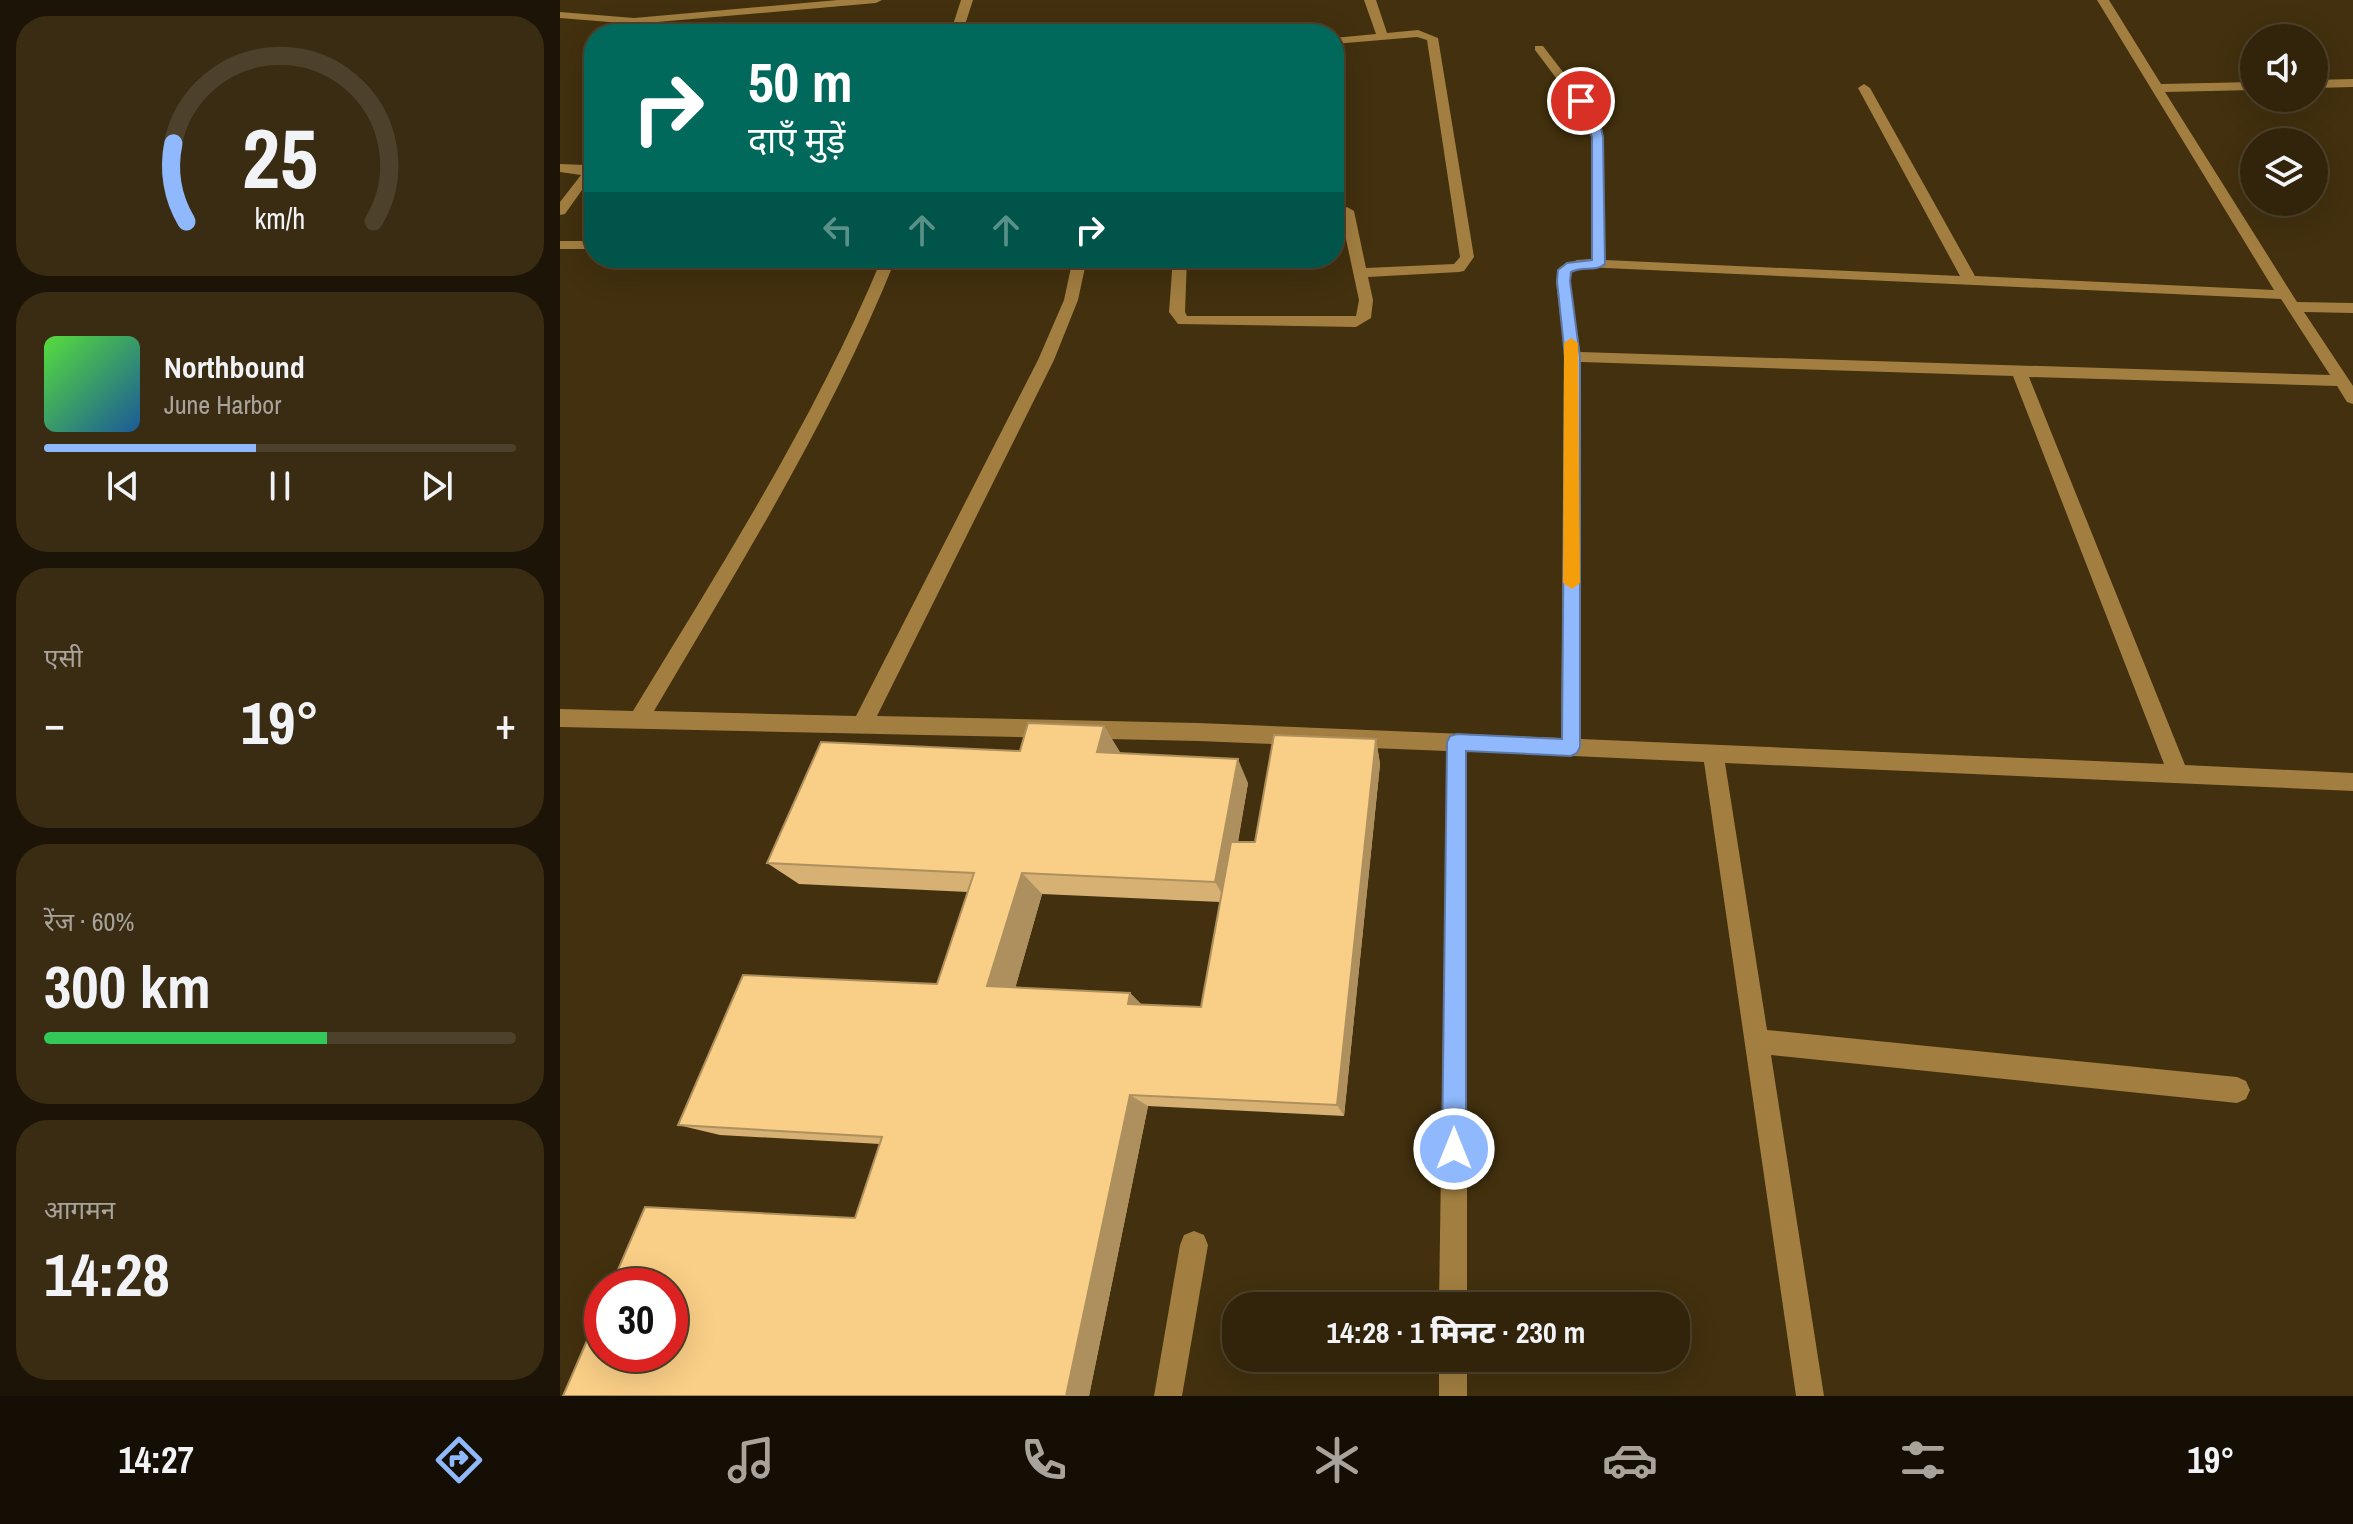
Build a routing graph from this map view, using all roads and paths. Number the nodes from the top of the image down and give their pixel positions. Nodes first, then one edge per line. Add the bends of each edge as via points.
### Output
1 (876, 0) edge
2 (967, 0) edge
3 (1370, 0) edge
4 (2103, 0) edge
5 (566, 16) edge
6 (959, 24) edge
7 (560, 32) edge
8 (1382, 35) junction
9 (1344, 40) edge
10 (1539, 48) dead end
11 (2353, 83) edge
12 (2328, 84) edge
13 (2240, 86) edge
14 (1864, 88) dead end
15 (2158, 88) junction
16 (560, 168) edge
17 (584, 169) edge
18 (584, 181) edge
19 (560, 211) edge
20 (1347, 211) dead end
21 (560, 245) edge
22 (584, 245) edge
23 (1598, 264) junction
24 (885, 268) edge
25 (1078, 268) edge
26 (1179, 268) edge
27 (1360, 273) junction
28 (1969, 278) junction
29 (2289, 301) junction
30 (2353, 308) edge
31 (1573, 357) junction
32 (2019, 371) junction
33 (2342, 381) junction
34 (2353, 398) edge
35 (560, 718) edge
36 (638, 720) junction
37 (862, 725) junction
38 (1457, 742) junction
39 (1571, 747) junction
40 (1713, 754) junction
41 (2178, 774) junction
42 (2353, 782) edge
43 (1756, 1041) junction
44 (2237, 1090) dead end
45 (1194, 1245) dead end
46 (1453, 1292) edge
47 (1453, 1372) edge
48 (1168, 1396) edge
49 (1453, 1396) edge
50 (1810, 1396) edge

1 - 5 street via 727,19
2 - 6 street
3 - 8 street
4 - 15 street
5 - 7 street
8 - 9 street
8 - 27 street via 1427,34 1435,44 1467,257 1459,268
10 - 23 street via 1593,119
11 - 12 street
13 - 15 street
14 - 28 street
15 - 29 street
16 - 17 street
18 - 19 street
20 - 27 street
21 - 22 street
23 - 28 street
23 - 31 street via 1565,270
24 - 36 street via 827,403
25 - 37 street via 1046,360
26 - 27 street via 1177,312 1183,321 1193,322 1356,322 1366,309
28 - 29 street
29 - 30 street
29 - 33 street
31 - 32 street
31 - 39 street
32 - 33 street
32 - 41 street
33 - 34 street
35 - 36 street
36 - 37 street
37 - 38 street
38 - 39 street
38 - 46 street
39 - 40 street
40 - 41 street
40 - 43 street
41 - 42 street
43 - 44 street
43 - 50 street
45 - 48 street
47 - 49 street

